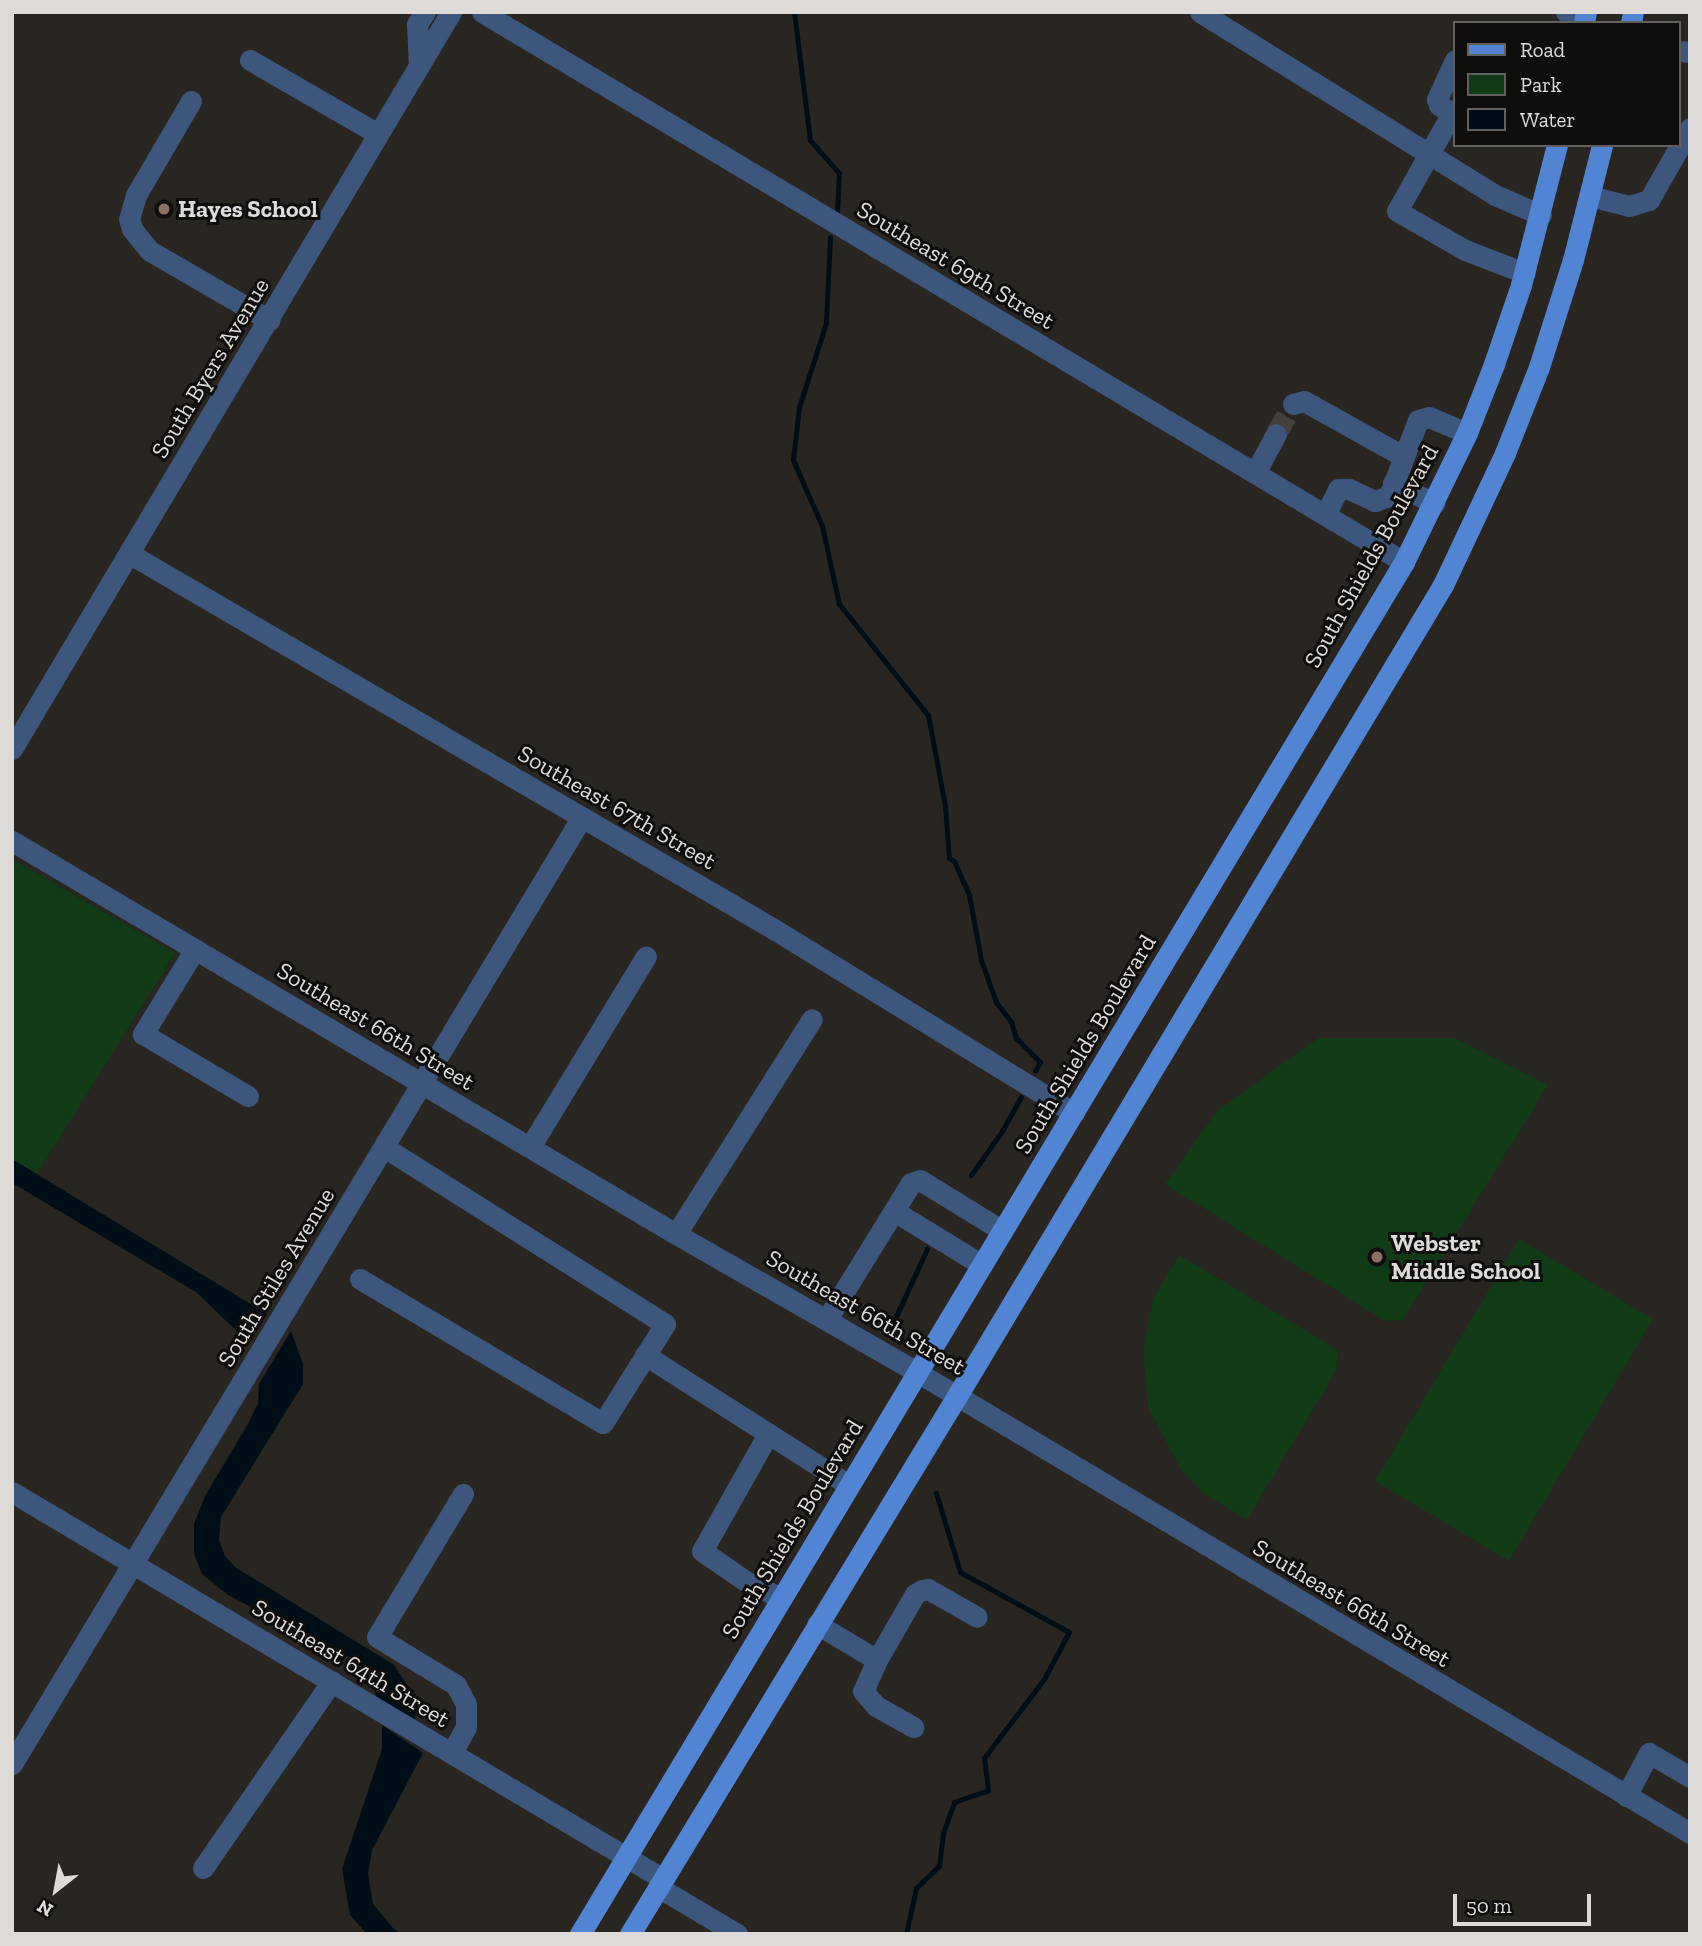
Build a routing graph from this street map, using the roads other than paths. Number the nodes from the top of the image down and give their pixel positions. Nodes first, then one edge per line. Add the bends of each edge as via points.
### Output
1 (425, 12) edge
2 (451, 12) edge
3 (482, 12) edge
4 (1200, 12) edge
5 (250, 60) dead end
6 (1454, 62) edge
7 (419, 66) junction
8 (191, 101) dead end
9 (1453, 114) edge
10 (1690, 128) edge
11 (378, 134) junction
12 (1681, 144) edge
13 (1557, 147) edge
14 (1602, 147) edge
15 (1679, 147) edge
16 (1428, 153) junction
17 (1590, 196) junction
18 (1541, 215) junction
19 (1525, 273) junction
20 (269, 320) junction
21 (1293, 404) dead end
22 (1467, 433) junction
23 (1276, 434) tunnel mouth
24 (1403, 456) junction
25 (1255, 473) junction
26 (1393, 483) junction
27 (1434, 503) junction
28 (1325, 515) junction
29 (130, 554) junction
30 (1404, 562) junction
31 (12, 749) edge
32 (582, 817) junction
33 (12, 841) edge
34 (195, 949) junction
35 (646, 956) dead end
36 (812, 1019) dead end
37 (424, 1084) junction
38 (248, 1096) dead end
39 (1074, 1113) junction
40 (530, 1147) junction
41 (385, 1148) junction
42 (894, 1211) junction
43 (1003, 1231) junction
44 (676, 1234) junction
45 (982, 1265) junction
46 (360, 1279) dead end
47 (827, 1319) junction
48 (645, 1355) junction
49 (917, 1372) junction
50 (957, 1396) junction
51 (768, 1434) junction
52 (849, 1485) junction
53 (12, 1492) edge
54 (463, 1494) dead end
55 (134, 1564) junction
56 (781, 1598) junction
57 (977, 1617) dead end
58 (817, 1624) junction
59 (877, 1660) junction
60 (332, 1681) junction
61 (913, 1727) dead end
62 (452, 1753) junction
63 (12, 1764) edge
64 (1690, 1777) edge
65 (1626, 1796) junction
66 (1690, 1833) edge
67 (626, 1856) junction
68 (203, 1868) dead end
69 (661, 1883) junction
70 (635, 1932) edge
71 (580, 1934) edge
72 (737, 1934) edge

1 - 7 street via 417,24
2 - 7 street, South Byers Avenue
3 - 25 street, Southeast 69th Street
4 - 16 street
5 - 11 street
6 - 9 street via 1437,99
7 - 11 street, South Byers Avenue
8 - 20 street via 136,195 129,219 132,229 150,251
9 - 16 street
10 - 12 street
11 - 20 street, South Byers Avenue
13 - 18 main road, South Shields Boulevard
14 - 17 main road
15 - 17 street via 1649,200 1629,206
16 - 18 street via 1495,195
16 - 19 street via 1397,211 1465,250
17 - 50 main road via 1539,367 1500,465 1443,585
18 - 19 main road, South Shields Boulevard
19 - 22 main road, South Shields Boulevard
20 - 29 street, South Byers Avenue
21 - 24 street via 1304,401
22 - 24 street via 1429,417 1418,420
22 - 27 main road, South Shields Boulevard
23 - 25 street
24 - 26 street
25 - 28 street, Southeast 69th Street
26 - 27 street
26 - 28 street via 1389,496 1375,501 1338,489
27 - 30 main road, South Shields Boulevard
28 - 30 street, Southeast 69th Street
29 - 31 street, South Byers Avenue
29 - 32 street, Southeast 67th Street
30 - 39 main road, South Shields Boulevard
32 - 37 street, South Stiles Avenue
32 - 39 street, Southeast 67th Street
33 - 34 street, Southeast 66th Street
34 - 37 street, Southeast 66th Street
34 - 38 street via 143,1034
35 - 40 street
36 - 44 street
37 - 40 street, Southeast 66th Street
37 - 41 street, South Stiles Avenue
39 - 43 main road, South Shields Boulevard
40 - 44 street, Southeast 66th Street
41 - 48 street via 665,1324
41 - 55 street, South Stiles Avenue
42 - 43 street via 911,1183 920,1180
42 - 45 street
42 - 47 street
43 - 45 main road, South Shields Boulevard
44 - 47 street, Southeast 66th Street
45 - 49 main road, South Shields Boulevard
46 - 48 street via 603,1423
47 - 49 street, Southeast 66th Street
48 - 51 street
49 - 50 street, Southeast 66th Street
49 - 52 main road, South Shields Boulevard
50 - 58 main road
50 - 65 street, Southeast 66th Street
51 - 52 street
51 - 56 street via 702,1551 747,1582
52 - 56 main road, South Shields Boulevard
53 - 55 street, Southeast 64th Street
54 - 62 street via 377,1637 456,1685 466,1704 466,1727
55 - 60 street, Southeast 64th Street
55 - 63 street, South Stiles Avenue
56 - 67 main road, South Shields Boulevard
57 - 59 street via 928,1589 922,1590 915,1594
58 - 59 street
58 - 69 main road
59 - 61 street via 863,1691 876,1706
60 - 62 street, Southeast 64th Street
60 - 68 street
62 - 67 street, Southeast 64th Street
64 - 65 street via 1649,1753
65 - 66 street, Southeast 66th Street
67 - 69 street, Southeast 64th Street
67 - 71 main road, South Shields Boulevard
69 - 70 main road
69 - 72 street, Southeast 64th Street

